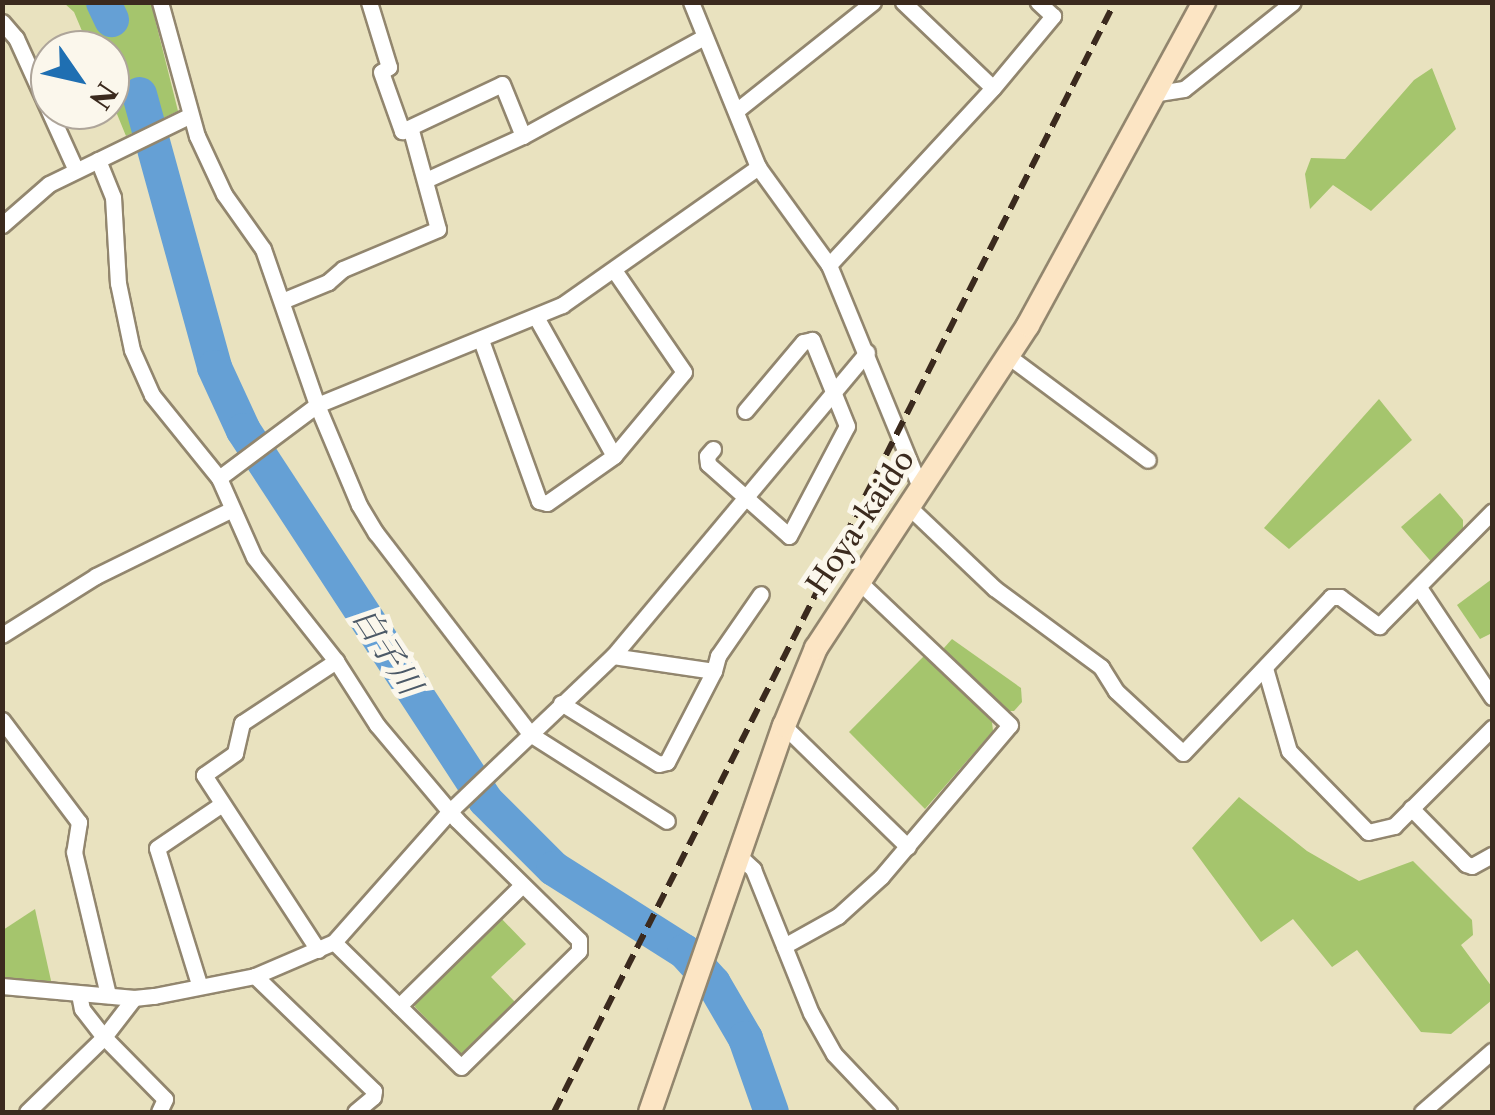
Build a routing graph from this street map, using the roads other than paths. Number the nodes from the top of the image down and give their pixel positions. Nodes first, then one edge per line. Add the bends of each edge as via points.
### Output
1 (160, 2) edge
2 (369, 2) edge
3 (691, 2) edge
4 (903, 2) edge
5 (1038, 2) edge
6 (1204, 2) edge
7 (1292, 2) edge
8 (865, 5) edge
9 (2, 22) edge
10 (704, 37) junction
11 (993, 88) junction
12 (1152, 94) junction
13 (736, 111) junction
14 (189, 116) junction
15 (411, 130) junction
16 (522, 136) junction
17 (98, 160) junction
18 (758, 166) junction
19 (76, 170) junction
20 (428, 179) junction
21 (2, 226) edge
22 (828, 266) junction
23 (614, 270) junction
24 (282, 301) junction
25 (536, 317) junction
26 (481, 340) junction
27 (867, 352) junction
28 (1008, 356) junction
29 (836, 393) junction
30 (317, 405) junction
31 (745, 411) dead end
32 (714, 449) dead end
33 (614, 456) junction
34 (1148, 460) dead end
35 (219, 478) junction
36 (914, 496) junction
37 (745, 498) junction
38 (230, 510) junction
39 (1491, 517) edge
40 (857, 580) junction
41 (1420, 589) junction
42 (761, 594) dead end
43 (2, 635) edge
44 (613, 656) junction
45 (336, 660) junction
46 (1266, 668) junction
47 (714, 671) junction
48 (1492, 697) edge
49 (561, 703) junction
50 (784, 726) junction
51 (1492, 728) edge
52 (5, 730) edge
53 (530, 734) junction
54 (222, 804) junction
55 (1411, 808) junction
56 (450, 811) junction
57 (667, 821) dead end
58 (908, 847) junction
59 (738, 855) junction
60 (1492, 855) edge
61 (520, 886) junction
62 (334, 942) junction
63 (784, 946) junction
64 (318, 950) junction
65 (255, 976) junction
66 (199, 984) junction
67 (2, 986) edge
68 (79, 994) junction
69 (108, 995) junction
70 (134, 998) junction
71 (399, 1006) junction
72 (104, 1036) junction
73 (1492, 1050) edge
74 (35, 1110) edge
75 (159, 1112) edge
76 (355, 1112) edge
77 (650, 1112) edge
78 (889, 1112) edge
79 (1422, 1112) edge

1 - 14 street
2 - 15 street via 398,127
3 - 10 street
4 - 11 street
5 - 11 street via 1053,16
6 - 12 main road, Hoya-kaido
7 - 12 street via 1184,89
8 - 13 street
9 - 19 street via 16,38
10 - 13 street
10 - 16 street
11 - 22 street
12 - 28 main road, Hoya-kaido
13 - 18 street
14 - 17 street
14 - 24 street via 224,194 264,250
15 - 16 street via 502,84
15 - 20 street
16 - 20 street
17 - 19 street
17 - 35 street via 113,198 118,284 132,350 168,418
18 - 22 street
18 - 23 street
19 - 21 street via 46,186
20 - 24 street via 435,232 342,268 328,282
22 - 27 street
23 - 25 street
23 - 33 street via 684,372
24 - 30 street
25 - 26 street
25 - 33 street
26 - 30 street
26 - 33 street via 543,504
27 - 29 street
27 - 36 street
28 - 34 street
28 - 36 main road, Hoya-kaido
29 - 31 street via 809,339
29 - 37 street
29 - 37 street via 847,426 792,533 785,536
30 - 35 street
30 - 53 street via 376,533
32 - 37 street via 708,464
35 - 38 street
36 - 40 main road, Hoya-kaido
36 - 46 street via 994,588 1100,666 1116,691 1180,752
37 - 44 street
38 - 43 street via 96,576
38 - 45 street via 254,557
39 - 41 street
40 - 50 main road, Hoya-kaido via 816,648
40 - 58 street via 1010,725
41 - 46 street via 1379,626 1331,597
41 - 48 street
42 - 47 street
44 - 47 street
44 - 49 street
45 - 54 street via 239,726 235,752 204,775
45 - 56 street via 377,725
46 - 55 street via 1289,751 1365,830 1390,828
47 - 49 street via 664,765
49 - 53 street
50 - 58 street
50 - 59 main road, Hoya-kaido
51 - 55 street
52 - 69 street via 79,822 74,852
53 - 56 street
53 - 57 street
54 - 64 street
54 - 66 street via 157,852
55 - 60 street via 1466,864
56 - 61 street
56 - 62 street
58 - 63 street via 838,916
59 - 63 street via 753,868
59 - 77 main road, Hoya-kaido
61 - 71 street
61 - 71 street via 579,940 578,952 461,1067
62 - 64 street
62 - 71 street
63 - 78 street via 834,1054
64 - 65 street
65 - 66 street
65 - 76 street via 374,1090
66 - 70 street
67 - 68 street
68 - 69 street
68 - 72 street
69 - 70 street
70 - 72 street
72 - 74 street
72 - 75 street via 165,1098
73 - 79 street

